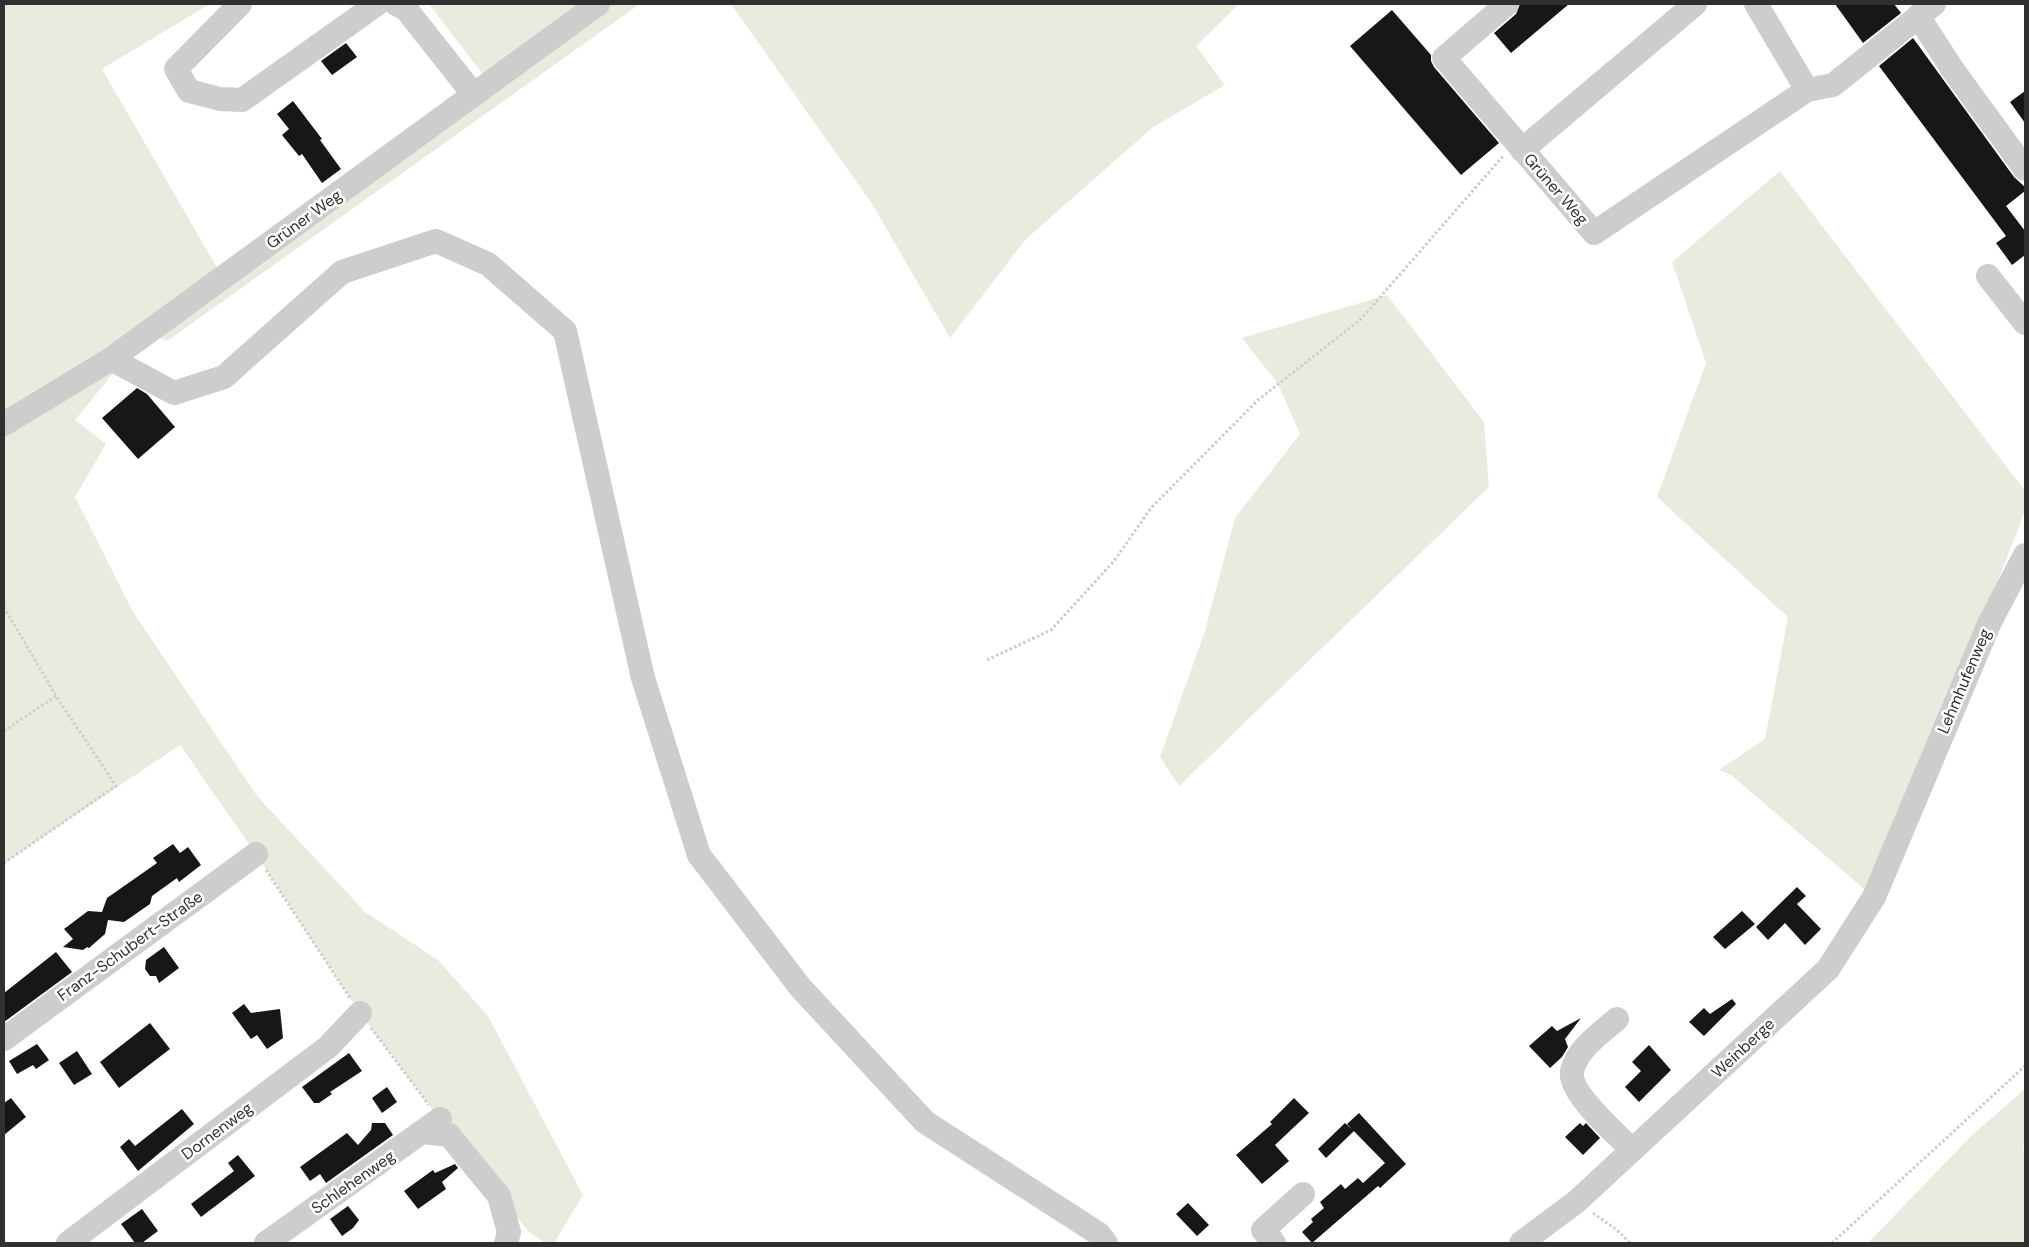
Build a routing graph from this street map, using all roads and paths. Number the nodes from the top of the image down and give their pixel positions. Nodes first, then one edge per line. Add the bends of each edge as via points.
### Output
1 (240, 4) edge
2 (377, 4) edge
3 (396, 4) edge
4 (598, 4) edge
5 (1507, 4) edge
6 (1695, 4) edge
7 (1756, 4) edge
8 (1926, 10) edge
9 (1807, 90) junction
10 (474, 95) junction
11 (1519, 146) junction
12 (2025, 170) edge
13 (1988, 276) dead end
14 (2025, 323) edge
15 (111, 358) junction
16 (4, 424) edge
17 (2025, 555) edge
18 (4, 607) edge
19 (987, 660) dead end
20 (56, 696) junction
21 (4, 731) edge
22 (1909, 810) joint
23 (256, 854) joint
24 (4, 863) edge
25 (360, 1013) junction
26 (1617, 1018) dead end
27 (4, 1039) edge
28 (2025, 1066) edge
29 (431, 1126) junction
30 (1632, 1150) junction
31 (1303, 1194) dead end
32 (1576, 1202) junction
33 (68, 1243) edge
34 (266, 1243) edge
35 (506, 1243) edge
36 (1106, 1243) edge
37 (1274, 1243) edge
38 (1521, 1243) edge
39 (1630, 1243) edge
40 (1832, 1243) edge

1 - 2 street via 176,68 189,91 220,99 242,100
3 - 10 street via 406,9
4 - 10 street, Grüner Weg
5 - 11 street, Grüner Weg via 1444,58
6 - 11 street
7 - 9 street
8 - 9 street, Grüner Weg via 1833,85
8 - 12 street via 1953,70
9 - 11 street, Grüner Weg via 1594,233
10 - 15 street, Grüner Weg
11 - 19 path via 1361,319 1258,400 1151,508 1114,561 1051,630
13 - 14 street
15 - 16 street, Grüner Weg
15 - 36 street via 174,393 224,377 342,272 436,241 488,264 565,331 643,678 699,856 800,987 925,1122 1099,1234
17 - 22 street, Lehmhufenweg via 1989,624
18 - 20 path
20 - 21 path
20 - 24 path via 116,786
22 - 30 street, Weinberge via 1874,897 1828,969
23 - 25 path
23 - 27 street, Franz-Schubert-Straße
25 - 29 path
25 - 33 street, Dornenweg via 328,1046
26 - 30 street via 1584,1049 1572,1069 1572,1075 1578,1093
28 - 40 path
29 - 34 street, Schlehenweg
29 - 35 street via 449,1136 499,1196 509,1232
30 - 32 street, Weinberge
31 - 37 street via 1263,1230
32 - 38 street, Weinberge
32 - 39 path

